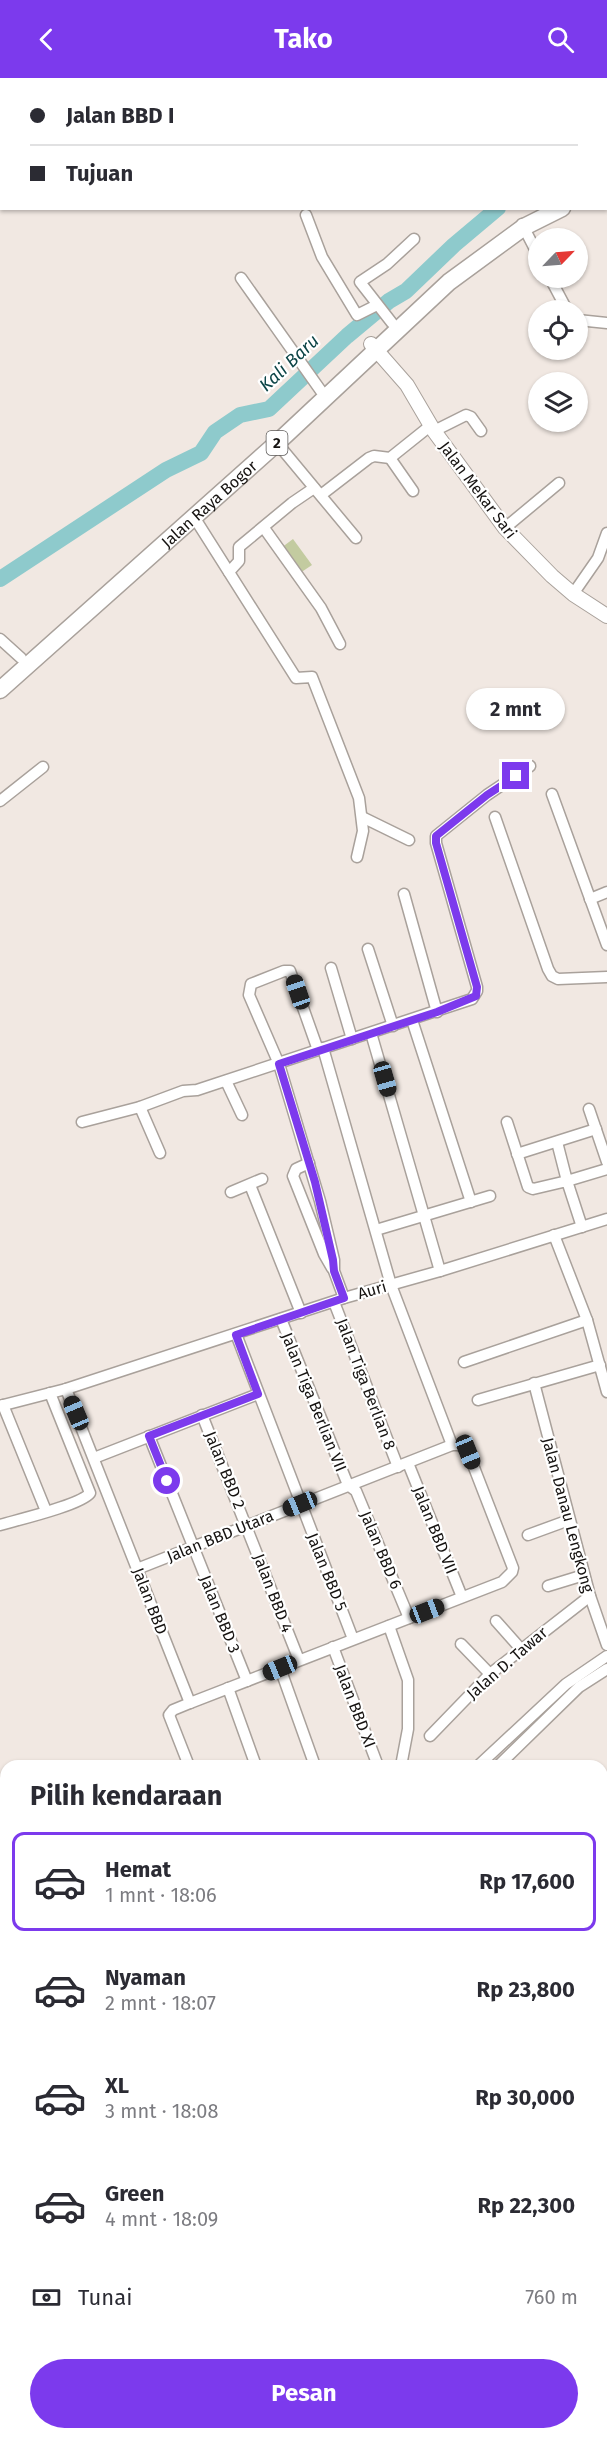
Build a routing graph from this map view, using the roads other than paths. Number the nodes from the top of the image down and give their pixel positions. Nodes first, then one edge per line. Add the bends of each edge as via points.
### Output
1 (541, 210) edge
2 (557, 210) edge
3 (306, 215) dead end
4 (522, 224) junction
5 (528, 236) edge
6 (414, 239) dead end
7 (241, 278) dead end
8 (383, 312) junction
9 (588, 321) edge
10 (607, 323) edge
11 (374, 347) junction
12 (337, 382) junction
13 (316, 385) junction
14 (432, 429) junction
15 (481, 430) dead end
16 (277, 443) junction
17 (390, 458) junction
18 (559, 483) dead end
19 (318, 491) junction
20 (413, 491) dead end
21 (194, 517) junction
22 (264, 528) junction
23 (505, 528) junction
24 (607, 533) edge
25 (356, 538) dead end
26 (229, 572) junction
27 (573, 594) junction
28 (607, 616) edge
29 (0, 639) edge
30 (340, 644) dead end
31 (21, 658) junction
32 (0, 677) edge
33 (0, 690) edge
34 (530, 766) dead end
35 (43, 767) dead end
36 (552, 794) dead end
37 (0, 801) edge
38 (362, 817) junction
39 (495, 818) dead end
40 (409, 840) dead end
41 (357, 857) dead end
42 (607, 892) edge
43 (404, 894) dead end
44 (590, 899) junction
45 (607, 945) edge
46 (368, 949) dead end
47 (331, 968) dead end
48 (607, 978) edge
49 (437, 1012) junction
50 (412, 1020) junction
51 (393, 1026) junction
52 (371, 1033) junction
53 (352, 1039) junction
54 (321, 1049) junction
55 (279, 1064) junction
56 (226, 1081) junction
57 (140, 1107) junction
58 (589, 1109) dead end
59 (242, 1115) dead end
60 (82, 1122) dead end
61 (507, 1122) dead end
62 (596, 1129) junction
63 (557, 1142) junction
64 (160, 1153) dead end
65 (517, 1154) junction
66 (309, 1162) junction
67 (607, 1162) edge
68 (607, 1169) edge
69 (262, 1179) dead end
70 (567, 1181) junction
71 (250, 1185) junction
72 (231, 1192) dead end
73 (490, 1196) dead end
74 (320, 1201) junction
75 (471, 1202) junction
76 (305, 1206) junction
77 (426, 1215) junction
78 (607, 1219) edge
79 (582, 1227) junction
80 (376, 1230) junction
81 (554, 1235) junction
82 (334, 1271) junction
83 (440, 1271) junction
84 (392, 1285) junction
85 (339, 1300) junction
86 (301, 1312) junction
87 (281, 1319) junction
88 (587, 1320) junction
89 (236, 1335) junction
90 (464, 1362) dead end
91 (600, 1365) junction
92 (534, 1383) junction
93 (66, 1389) junction
94 (607, 1392) edge
95 (50, 1393) junction
96 (258, 1394) junction
97 (478, 1400) dead end
98 (2, 1405) edge
99 (202, 1415) junction
100 (149, 1436) junction
101 (452, 1445) junction
102 (94, 1458) junction
103 (403, 1465) junction
104 (348, 1485) junction
105 (300, 1504) junction
106 (46, 1511) junction
107 (569, 1521) junction
108 (0, 1525) edge
109 (247, 1526) junction
110 (528, 1535) dead end
111 (193, 1547) junction
112 (138, 1569) junction
113 (584, 1575) junction
114 (548, 1586) dead end
115 (590, 1596) junction
116 (462, 1597) junction
117 (410, 1618) junction
118 (495, 1621) dead end
119 (389, 1626) junction
120 (353, 1639) junction
121 (461, 1644) dead end
122 (607, 1646) edge
123 (333, 1647) junction
124 (520, 1648) junction
125 (607, 1656) edge
126 (299, 1660) junction
127 (280, 1668) junction
128 (607, 1669) edge
129 (490, 1674) junction
130 (247, 1681) junction
131 (228, 1688) junction
132 (190, 1703) junction
133 (430, 1736) dead end
134 (187, 1760) edge
135 (254, 1760) edge
136 (313, 1760) edge
137 (376, 1760) edge
138 (402, 1760) edge
139 (484, 1760) edge
140 (504, 1760) edge

1 - 4 highway, Jalan Raya Bogor / 2
2 - 4 highway, Jalan Raya Bogor / 2
3 - 8 street via 322,257 357,315
4 - 5 street
4 - 8 highway, Jalan Raya Bogor / 2 via 489,241 444,275
4 - 11 highway, Jalan Raya Bogor / 2
6 - 8 street via 360,282
7 - 13 street
8 - 11 highway, Jalan Raya Bogor / 2
9 - 10 street
11 - 12 highway, Jalan Raya Bogor / 2
11 - 14 main road, Jalan Mekar Sari via 407,386
12 - 13 highway, Jalan Raya Bogor / 2
12 - 16 highway, Jalan Raya Bogor / 2
13 - 31 highway, Jalan Raya Bogor / 2
14 - 15 street via 466,415
14 - 17 street
14 - 23 main road, Jalan Mekar Sari
16 - 19 street
16 - 21 highway, Jalan Raya Bogor / 2
17 - 19 street via 373,456
17 - 20 street
18 - 23 street
19 - 22 street via 291,503
19 - 25 street
21 - 26 street
21 - 33 highway, Jalan Raya Bogor / 2
22 - 26 street via 239,547 239,561
22 - 30 street via 321,608
23 - 27 main road, Jalan Mekar Sari
24 - 27 street via 598,558
26 - 38 street via 296,678 312,677 359,798
27 - 28 main road, Jalan Mekar Sari
29 - 31 street
31 - 32 highway, Jalan Raya Bogor / 2
34 - 49 street via 436,836 477,991 472,999
35 - 37 street
36 - 44 street
38 - 40 street
38 - 41 street
39 - 48 street via 552,976
42 - 44 street
43 - 49 street
44 - 45 street
46 - 51 street
47 - 53 street
49 - 50 street
50 - 51 street
50 - 75 street
51 - 52 street
52 - 53 street
52 - 77 street
53 - 54 street
54 - 55 street
54 - 55 street via 290,971 284,971 254,982 249,991
54 - 80 street
55 - 56 street
55 - 66 street
56 - 57 street
56 - 59 street
57 - 60 street
57 - 64 street
58 - 62 street
61 - 65 street
62 - 63 street
62 - 67 street
63 - 65 street
63 - 70 street
65 - 70 street via 530,1189
66 - 74 street
66 - 76 street via 293,1174
68 - 70 street
69 - 71 street
70 - 79 street
71 - 72 street
71 - 86 street
73 - 75 street
74 - 76 street
74 - 82 street
75 - 77 street
76 - 82 street
77 - 80 street
77 - 83 street
78 - 79 street, Auri
79 - 81 street, Auri
80 - 84 street
81 - 83 street, Auri
81 - 88 street
82 - 85 street, Jalan Tiga Berlian 8
83 - 84 street, Auri
84 - 85 street, Auri
84 - 101 street
85 - 86 street, Auri
85 - 103 street, Jalan Tiga Berlian 8
86 - 87 street, Auri
87 - 89 street, Auri
87 - 104 street, Jalan Tiga Berlian VII
88 - 90 street
88 - 91 street
89 - 93 street, Auri
89 - 96 street, Jalan BBD 5
91 - 92 street
91 - 94 street
92 - 97 street
92 - 107 street, Jalan Danau Lengkong
93 - 95 street, Auri
93 - 102 street, Jalan BBD
95 - 98 street, Auri
95 - 106 street via 90,1493 86,1498
96 - 99 street
96 - 105 street, Jalan BBD 5
98 - 106 street
99 - 100 street
99 - 109 street, Jalan BBD 2
100 - 102 street
100 - 111 street, Jalan BBD 3
101 - 103 street, Jalan BBD Utara
101 - 116 street via 463,1446 468,1452 513,1568 502,1582
102 - 112 street, Jalan BBD
103 - 104 street, Jalan BBD Utara
103 - 116 street, Jalan BBD VII
104 - 105 street, Jalan BBD Utara
104 - 117 street, Jalan BBD 6 via 356,1491
105 - 109 street, Jalan BBD Utara
105 - 120 street, Jalan BBD 5
106 - 108 street
107 - 110 street
107 - 113 street, Jalan Danau Lengkong
109 - 111 street, Jalan BBD Utara
109 - 126 street, Jalan BBD 4
111 - 112 street, Jalan BBD Utara
111 - 130 street, Jalan BBD 3
112 - 132 street, Jalan BBD
113 - 114 street
113 - 115 street, Jalan Danau Lengkong
115 - 122 street, Jalan Danau Lengkong
115 - 124 street, Jalan D. Tawar
116 - 117 street
117 - 119 street
118 - 124 street
119 - 120 street
119 - 138 street via 408,1680 408,1729
120 - 123 street
121 - 129 street
123 - 126 street
123 - 137 street, Jalan BBD XI
124 - 129 street, Jalan D. Tawar
125 - 139 street via 566,1684
126 - 127 street
127 - 130 street
127 - 136 street
128 - 140 street via 579,1687
129 - 133 street, Jalan D. Tawar
130 - 131 street
131 - 132 street
131 - 135 street
132 - 134 street via 169,1715

